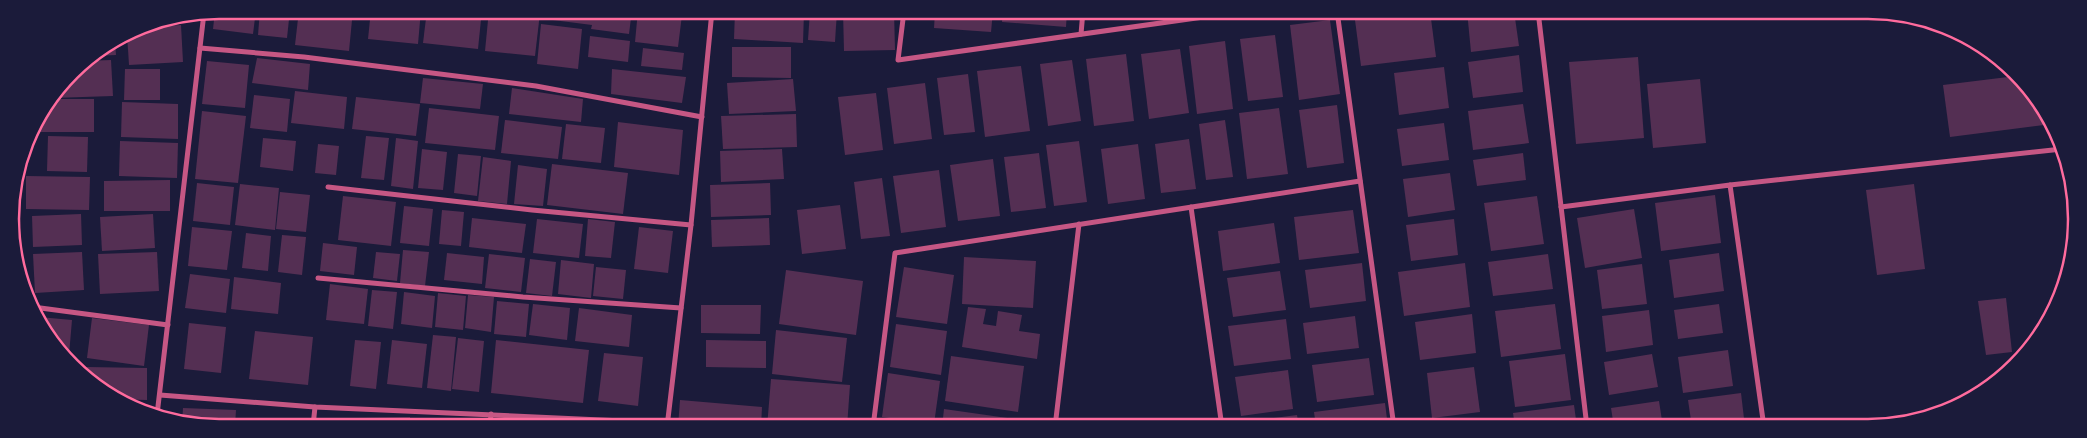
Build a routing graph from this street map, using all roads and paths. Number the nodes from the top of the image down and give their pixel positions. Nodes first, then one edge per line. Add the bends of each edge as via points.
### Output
1 (203, 19) edge
2 (711, 19) edge
3 (903, 19) edge
4 (1082, 19) edge
5 (1189, 19) edge
6 (1338, 19) edge
7 (1539, 19) edge
8 (1081, 34) junction
9 (200, 48) junction
10 (702, 117) junction
11 (2056, 150) edge
12 (1360, 181) junction
13 (1730, 185) junction
14 (328, 188) dead end
15 (1191, 207) junction
16 (1561, 207) junction
17 (1079, 224) junction
18 (691, 225) junction
19 (318, 278) dead end
20 (39, 308) edge
21 (681, 308) junction
22 (168, 325) junction
23 (160, 394) junction
24 (315, 407) junction
25 (158, 410) edge
26 (491, 414) junction
27 (314, 419) edge
28 (491, 419) edge
29 (571, 419) edge
30 (668, 419) edge
31 (873, 419) edge
32 (1056, 419) edge
33 (1221, 419) edge
34 (1393, 419) edge
35 (1586, 419) edge
36 (1763, 419) edge

1 - 9 street
2 - 10 street
3 - 8 street via 898,60
4 - 8 street
5 - 8 street
6 - 12 street
7 - 16 street
9 - 10 street via 536,86
9 - 22 street
10 - 18 street
11 - 13 street
12 - 15 street
12 - 34 street
13 - 16 street
13 - 36 street
14 - 18 street
15 - 17 street
15 - 33 street
16 - 35 street
17 - 31 street via 895,253
17 - 32 street
18 - 21 street
19 - 21 street
20 - 22 street
21 - 30 street
22 - 23 street
23 - 24 street
23 - 25 street
24 - 26 street
24 - 27 street
26 - 28 street
26 - 29 street

